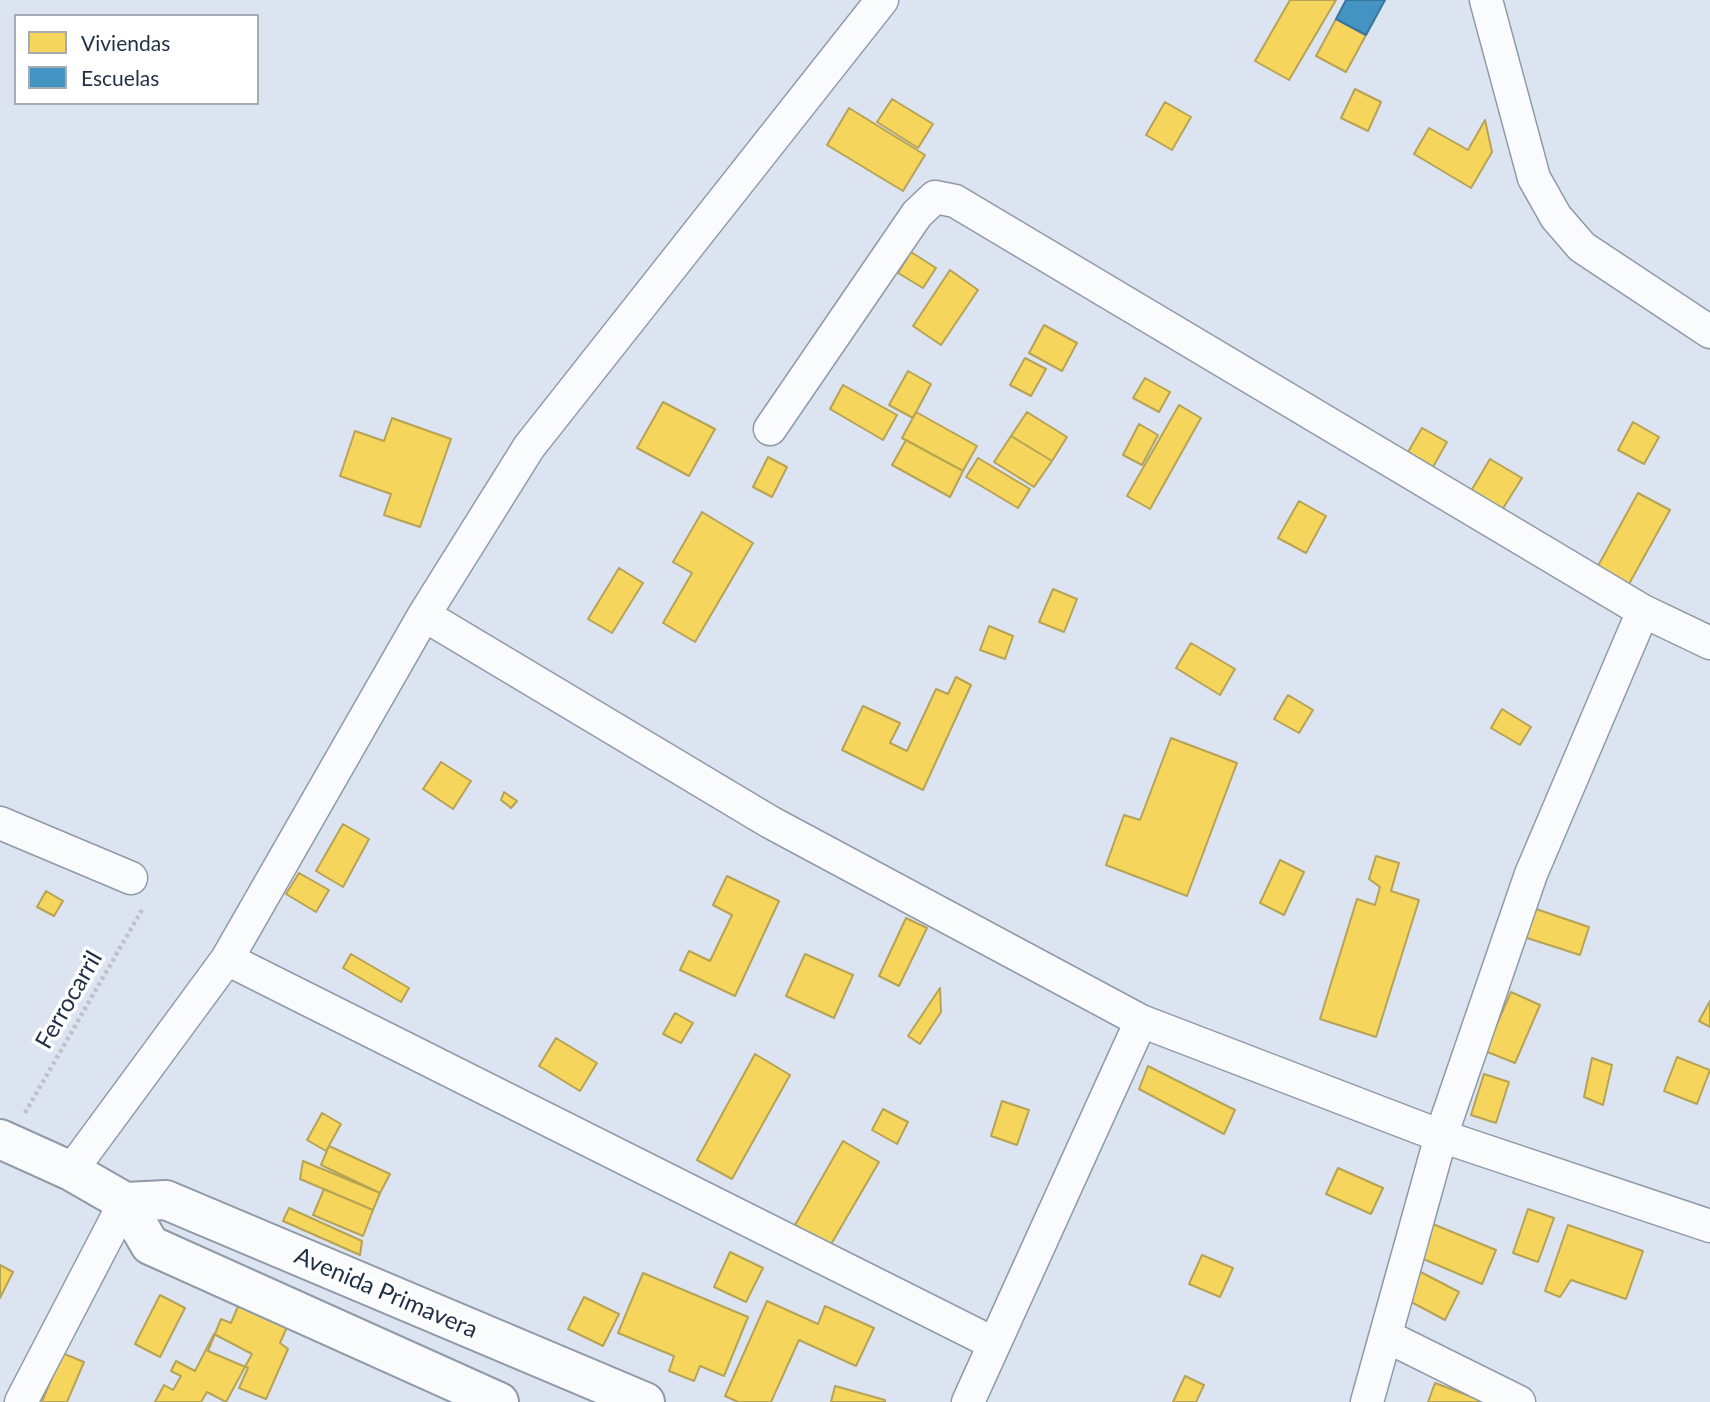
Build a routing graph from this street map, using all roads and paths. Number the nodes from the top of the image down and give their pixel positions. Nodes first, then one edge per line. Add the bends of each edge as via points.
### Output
1 (882, 0) edge
2 (1486, 0) edge
3 (1710, 332) edge
4 (770, 429) dead end
5 (1643, 611) junction
6 (425, 615) junction
7 (1710, 643) edge
8 (0, 823) edge
9 (131, 878) joint
10 (227, 959) junction
11 (1141, 1021) junction
12 (1441, 1136) junction
13 (4, 1140) edge
14 (71, 1171) junction
15 (125, 1202) junction
16 (1710, 1226) edge
17 (1386, 1336) junction
18 (993, 1343) junction
19 (21, 1402) edge
20 (499, 1402) edge
21 (645, 1402) edge
22 (968, 1402) edge
23 (1367, 1402) edge
24 (1519, 1402) edge

1 - 6 street via 529,447
2 - 3 street via 1534,178 1556,217 1582,247
4 - 5 street via 916,214 935,197 955,201
5 - 7 street
5 - 12 street via 1531,874
6 - 10 street
6 - 11 street via 770,822
8 - 9 street
9 - 13 path, Ferrocarril via 142,887 144,905
10 - 14 street
10 - 18 street
11 - 12 street
11 - 18 street
12 - 16 street
12 - 17 street
13 - 14 street, Avenida Primavera
14 - 15 street, Avenida Primavera
15 - 19 street
15 - 20 street, Avenida Primavera via 150,1245
15 - 21 street, Avenida Primavera via 166,1200
17 - 23 street
17 - 24 street
18 - 22 street

